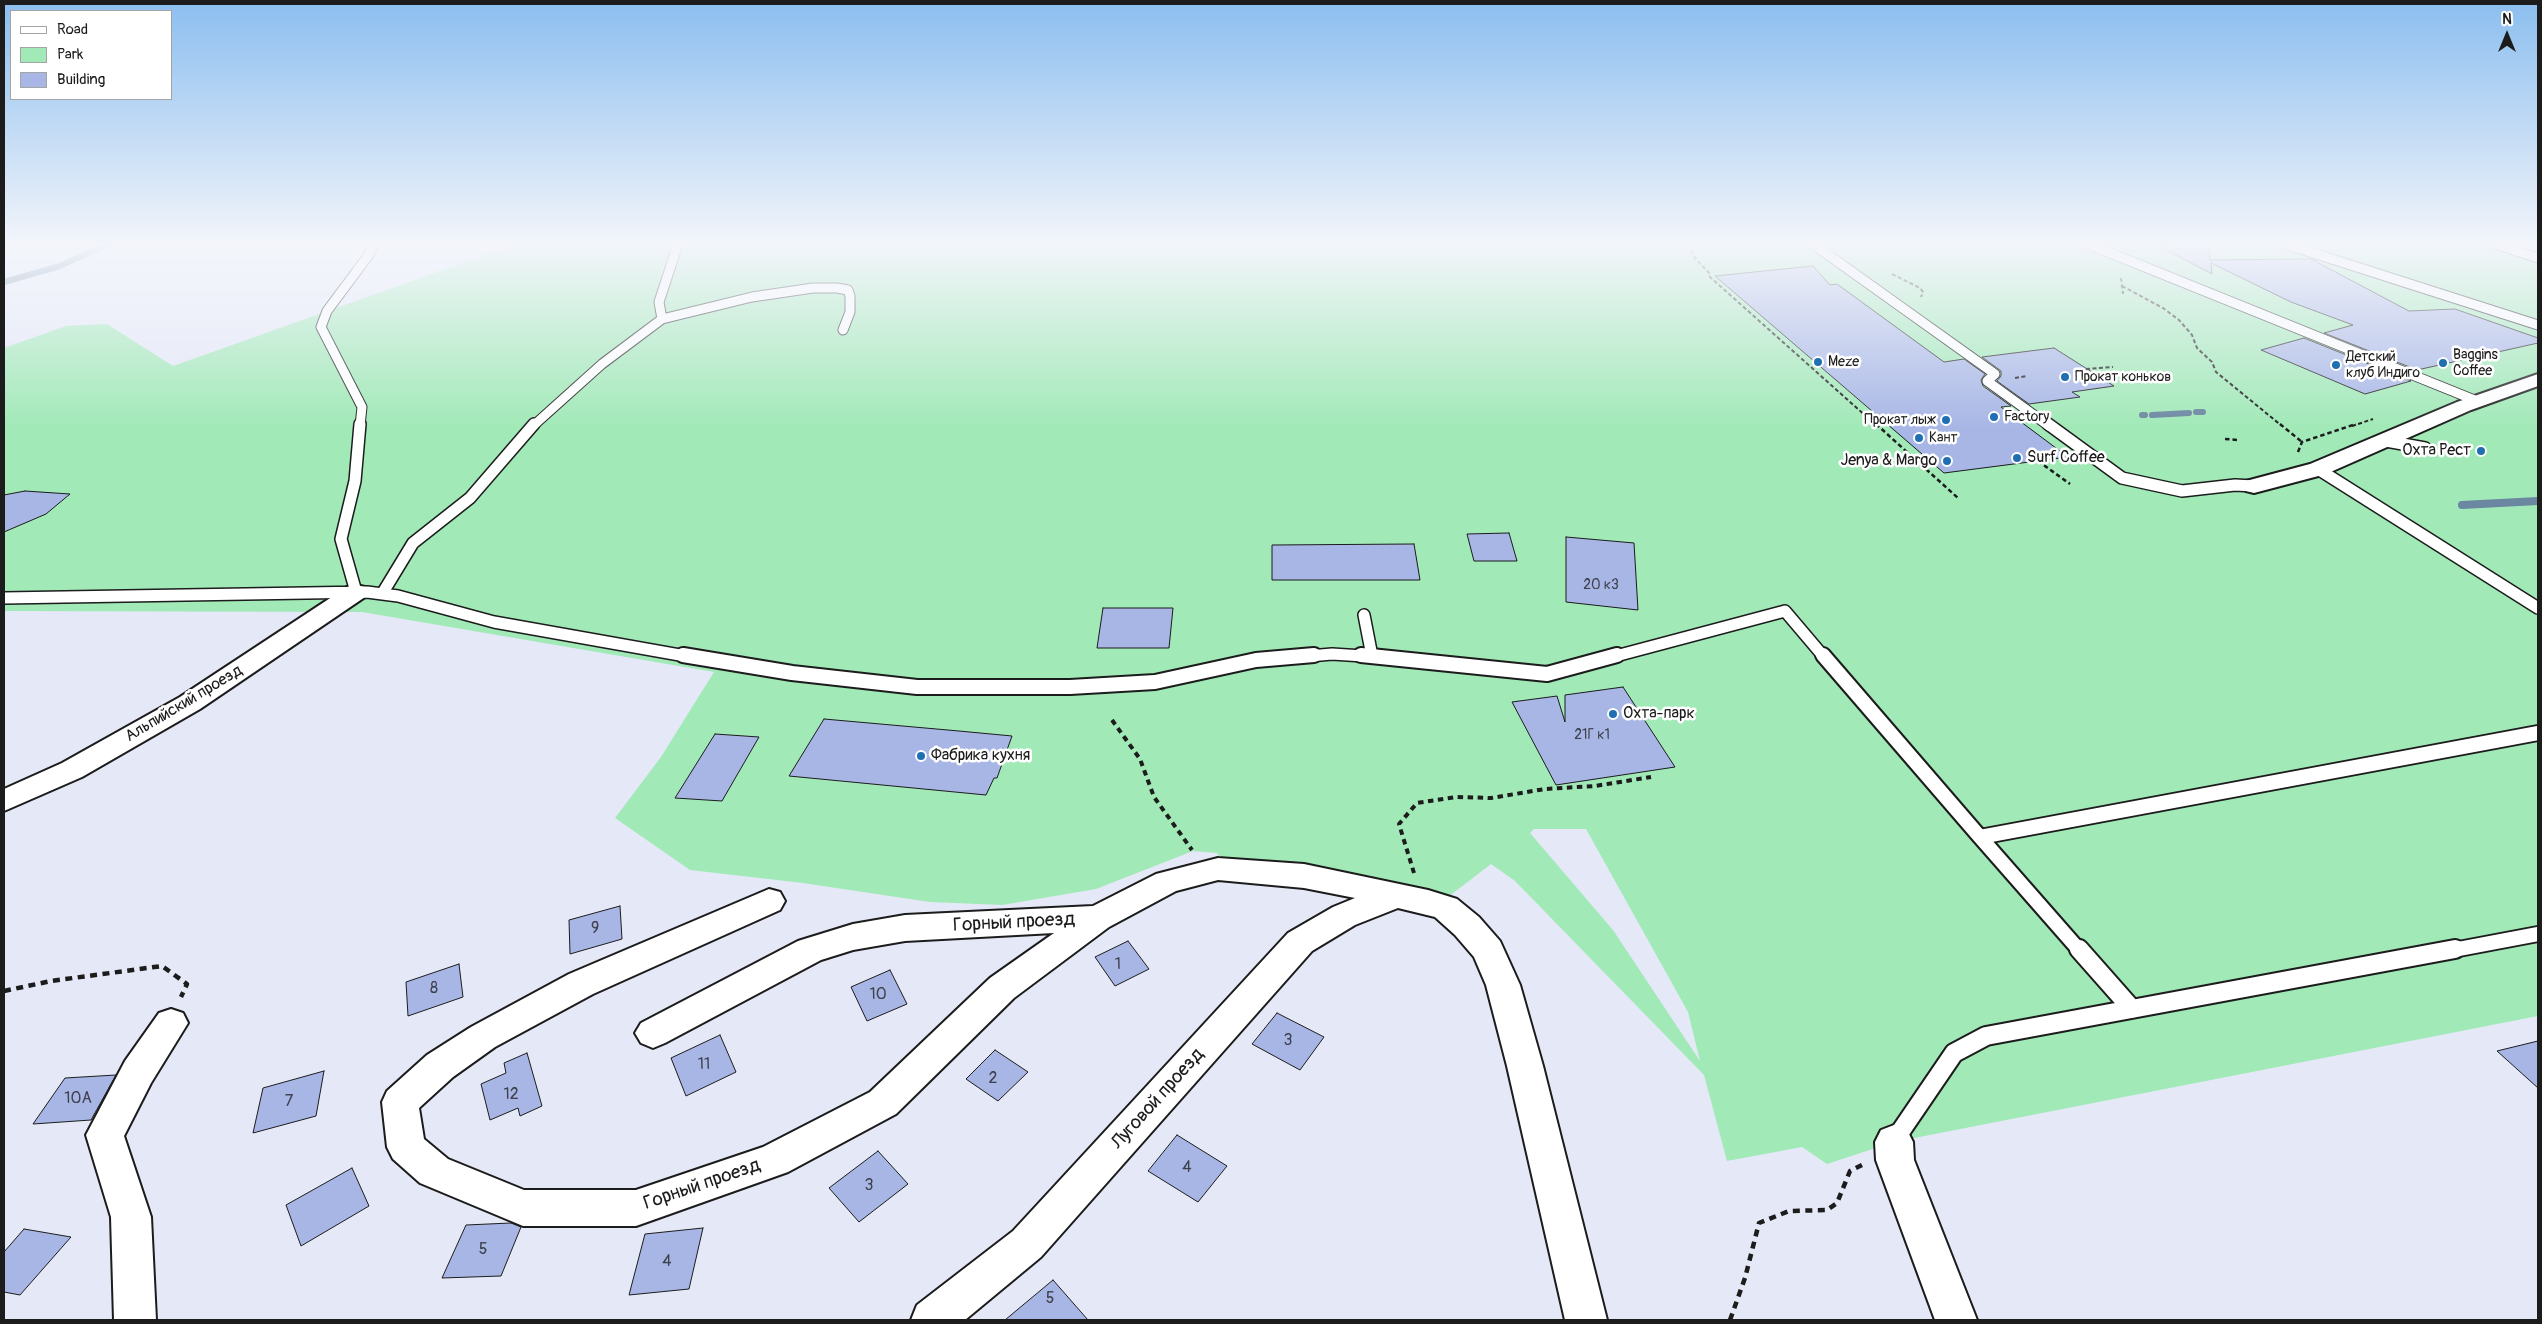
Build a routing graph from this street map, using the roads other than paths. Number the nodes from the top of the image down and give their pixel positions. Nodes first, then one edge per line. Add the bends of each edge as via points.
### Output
1 (331, 306) edge
2 (660, 306) edge
3 (714, 306) edge
4 (850, 306) edge
5 (1900, 306) edge
6 (2241, 306) edge
7 (2478, 306) edge
8 (662, 318) junction
9 (2538, 325) edge
10 (843, 330) dead end
11 (2538, 380) edge
12 (2477, 401) junction
13 (2386, 441) junction
14 (2425, 448) dead end
15 (2318, 469) junction
16 (2254, 486) joint
17 (369, 593) junction
18 (4, 598) edge
19 (2538, 608) edge
20 (1364, 615) dead end
21 (1372, 656) junction
22 (2538, 733) edge
23 (4, 800) edge
24 (1980, 837) junction
25 (1411, 899) junction
26 (769, 901) dead end
27 (1098, 918) junction
28 (2538, 934) edge
29 (2132, 1009) junction
30 (171, 1023) road end
31 (654, 1034) dead end
32 (1894, 1151) joint
33 (135, 1320) edge
34 (932, 1320) edge
35 (1586, 1320) edge
36 (1956, 1320) edge

1 - 17 lane via 321,327 362,407 355,480 341,539
2 - 8 lane
3 - 8 lane
4 - 10 lane
5 - 16 lane via 1995,374 1987,381 2122,478 2188,491
6 - 12 lane
7 - 9 lane
8 - 17 lane via 602,364 536,422 470,498 413,543
11 - 12 street
12 - 13 street
13 - 14 lane
13 - 15 street
15 - 16 street
15 - 19 lane
17 - 18 lane
17 - 21 lane via 494,622 612,644 792,673 917,687 1070,687 1155,682 1256,660 1332,654
17 - 23 street, Альпийский проезд via 190,703 72,770
20 - 21 lane
21 - 24 lane via 1547,674 1785,611
22 - 24 lane
24 - 29 lane
25 - 27 street, Горный проезд via 1304,876 1218,869 1167,882
25 - 34 street, Луговой проезд via 1344,916 1300,942 1027,1244
25 - 35 street, Горный проезд via 1446,908 1467,926 1488,950 1503,985
26 - 27 street, Горный проезд via 581,984 483,1037 440,1066 400,1102 406,1147 434,1171 523,1208 636,1208 774,1160 883,1103 1002,988
27 - 31 street, Горный проезд via 905,928 853,936 810,950
28 - 29 lane
29 - 32 lane via 1986,1036 1954,1053
30 - 33 street via 138,1072 105,1135 131,1217
32 - 36 street

